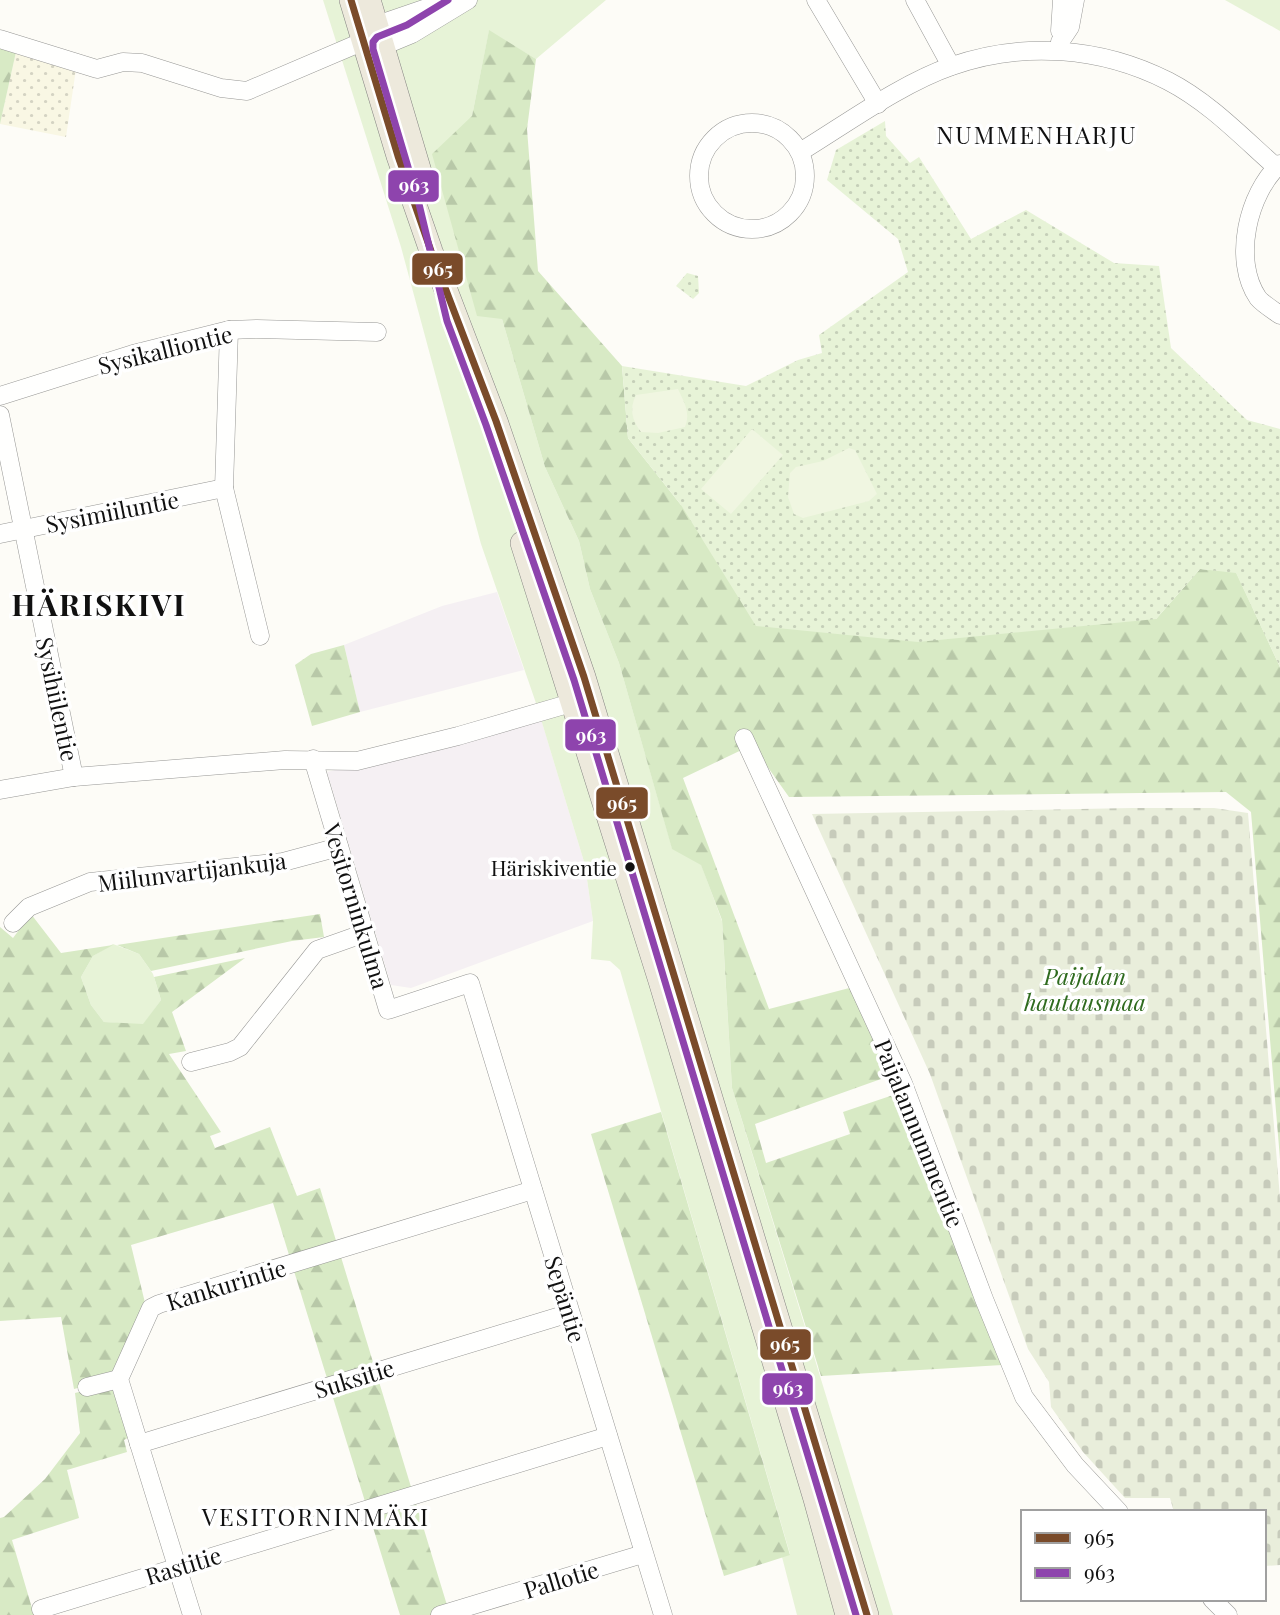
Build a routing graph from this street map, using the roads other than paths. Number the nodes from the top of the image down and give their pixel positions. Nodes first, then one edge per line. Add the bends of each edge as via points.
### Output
1 (351, 0) edge
2 (369, 0) edge
3 (450, 0) edge
4 (468, 0) edge
5 (816, 0) edge
6 (915, 0) edge
7 (929, 0) edge
8 (1062, 0) edge
9 (1075, 0) edge
10 (374, 38) junction
11 (0, 39) edge
12 (1059, 46) junction
13 (947, 59) junction
14 (878, 104) junction
15 (800, 152) junction
16 (1278, 165) edge
17 (1280, 314) edge
18 (229, 330) junction
19 (377, 332) dead end
20 (0, 396) edge
21 (0, 415) edge
22 (224, 488) junction
23 (22, 529) junction
24 (0, 534) edge
25 (260, 636) dead end
26 (581, 701) junction
27 (744, 738) dead end
28 (313, 759) junction
29 (74, 777) junction
30 (0, 790) edge
31 (339, 847) junction
32 (13, 923) dead end
33 (365, 933) junction
34 (470, 983) joint
35 (191, 1062) dead end
36 (533, 1190) junction
37 (570, 1312) junction
38 (119, 1379) junction
39 (87, 1387) dead end
40 (608, 1436) junction
41 (139, 1444) junction
42 (1117, 1510) edge
43 (643, 1554) junction
44 (177, 1566) junction
45 (1214, 1601) edge
46 (41, 1609) dead end
47 (192, 1615) edge
48 (440, 1615) edge
49 (663, 1615) edge
50 (847, 1615) edge
51 (867, 1615) edge
52 (1228, 1615) edge

1 - 10 main road
2 - 10 main road
3 - 10 street
4 - 10 street via 412,34
5 - 14 street
6 - 13 street
7 - 13 street
8 - 12 street
9 - 12 street via 1070,27
10 - 11 street via 247,91 220,88 142,63 123,62 97,69
10 - 26 main road via 398,156 461,327 487,425
12 - 13 street
12 - 16 street via 1128,64 1169,82
13 - 14 street
14 - 15 street
15 - 15 street via 789,137 769,125 749,122 729,127 711,141 701,160 699,183 707,205 720,218 742,228 777,223 803,193 805,172
16 - 17 street via 1255,200 1246,260 1259,299
18 - 19 street, Sysikalliontie
18 - 20 street, Sysikalliontie via 133,354
18 - 22 street
21 - 23 street, Sysihiilentie
22 - 23 street, Sysimiiluntie
22 - 25 street
23 - 24 street, Sysimiiluntie
23 - 29 street, Sysihiilentie
26 - 28 street via 357,761
26 - 50 main road
26 - 51 main road via 642,866
27 - 42 street, Paijalannummentie via 903,1083 1024,1397 1075,1465
28 - 29 street
28 - 31 street, Vesitorninkulma
29 - 30 street
31 - 32 street, Miilunvartijankuja via 283,862 90,882 29,907
31 - 33 street, Vesitorninkulma
33 - 34 street, Vesitorninkulma via 388,1010
33 - 35 street via 317,950 240,1047
34 - 36 street, Sepäntie
36 - 37 street, Sepäntie
36 - 38 street, Kankurintie via 159,1304 151,1308
37 - 40 street, Sepäntie
37 - 41 street, Suksitie
38 - 39 street
38 - 41 street
40 - 43 street, Sepäntie
40 - 44 street, Rastitie
41 - 44 street
43 - 48 street, Pallotie
43 - 49 street, Sepäntie
44 - 46 street, Rastitie
44 - 47 street
45 - 52 street

